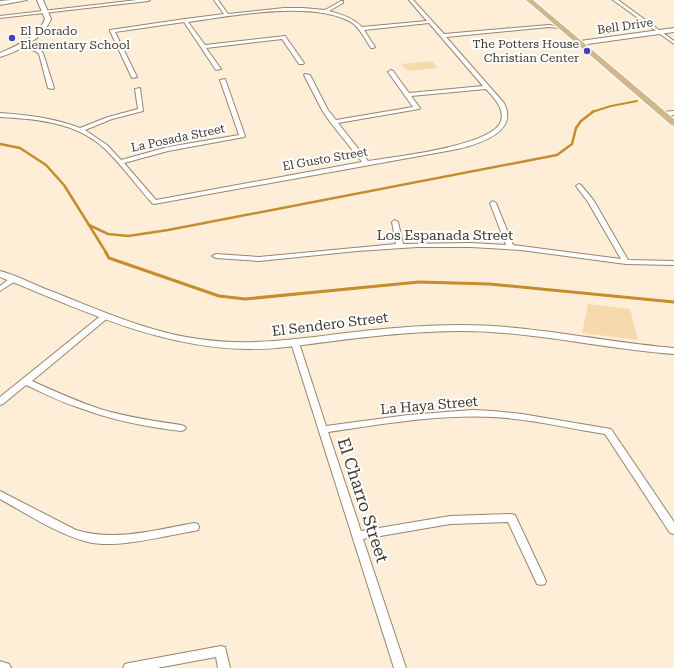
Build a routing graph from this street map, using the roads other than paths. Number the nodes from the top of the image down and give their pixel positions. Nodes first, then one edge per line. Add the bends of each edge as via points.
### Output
1 (24, 0) edge
2 (40, 0) edge
3 (148, 0) edge
4 (216, 0) edge
5 (411, 0) edge
6 (529, 0) edge
7 (615, 0) edge
8 (341, 2) dead end
9 (0, 3) edge
10 (45, 12) junction
11 (325, 12) junction
12 (227, 15) junction
13 (0, 17) edge
14 (185, 20) junction
15 (430, 22) junction
16 (560, 27) junction
17 (360, 29) junction
18 (674, 30) edge
19 (659, 32) junction
20 (443, 38) junction
21 (580, 43) junction
22 (674, 43) edge
23 (20, 45) junction
24 (204, 47) junction
25 (373, 47) dead end
26 (0, 55) edge
27 (301, 63) dead end
28 (218, 69) dead end
29 (391, 72) dead end
30 (307, 75) dead end
31 (134, 77) dead end
32 (223, 80) dead end
33 (487, 87) junction
34 (50, 88) dead end
35 (138, 89) dead end
36 (407, 95) junction
37 (674, 112) edge
38 (663, 114) junction
39 (0, 115) edge
40 (333, 122) junction
41 (674, 123) edge
42 (81, 130) junction
43 (119, 162) junction
44 (366, 163) junction
45 (579, 186) dead end
46 (493, 203) dead end
47 (395, 222) dead end
48 (400, 246) junction
49 (511, 248) junction
50 (216, 256) dead end
51 (626, 262) junction
52 (674, 263) edge
53 (0, 274) edge
54 (13, 280) junction
55 (0, 289) edge
56 (106, 316) junction
57 (295, 343) junction
58 (674, 351) edge
59 (25, 382) junction
60 (0, 402) edge
61 (181, 428) dead end
62 (323, 430) junction
63 (0, 495) edge
64 (194, 527) dead end
65 (674, 530) edge
66 (357, 536) junction
67 (540, 581) dead end
68 (0, 666) edge
69 (5, 668) edge
70 (129, 668) edge
71 (224, 668) edge
72 (400, 668) edge

1 - 9 street
2 - 10 street
3 - 10 street
4 - 12 street
5 - 15 street
6 - 16 main road
7 - 19 street
8 - 11 street
10 - 13 street
10 - 23 street via 48,19 44,28
11 - 12 street via 285,9
11 - 17 street via 352,21
12 - 14 street
14 - 24 street
14 - 31 street via 112,31
15 - 17 street
15 - 20 street
16 - 20 street
16 - 21 main road
17 - 25 street
18 - 19 street, Bell Drive
19 - 21 street, Bell Drive
19 - 22 street
20 - 33 street
21 - 38 main road
23 - 26 street
23 - 34 street via 37,50 41,54
24 - 27 street via 283,37
24 - 28 street
29 - 36 street
30 - 40 street
32 - 43 street, La Posada Street via 242,136 168,149
33 - 36 street
33 - 44 street, El Gusto Street via 505,110 506,117 497,130 483,139 467,145
35 - 42 street via 141,110 110,118
36 - 40 street via 417,108
37 - 38 street
38 - 41 main road
39 - 42 street via 51,121
40 - 44 street
42 - 43 street via 104,145
43 - 44 street, El Gusto Street via 154,202
45 - 51 street via 591,201
46 - 49 street
47 - 48 street
48 - 49 street, Los Espanada Street via 471,245
48 - 50 street, Los Espanada Street via 259,259
49 - 51 street, Los Espanada Street
51 - 52 street, Los Espanada Street
53 - 54 street, El Sendero Street
54 - 55 street
54 - 56 street, El Sendero Street
56 - 57 street, El Sendero Street via 162,336 197,343 241,346
56 - 59 street
57 - 58 street, El Sendero Street via 455,327 492,329 624,347
57 - 62 street, El Charro Street
59 - 60 street
59 - 61 street via 92,409 128,419
62 - 65 street, La Haya Street via 418,417 462,414 522,417 608,431
62 - 66 street, El Charro Street
63 - 64 street via 89,538 124,539
66 - 67 street via 450,520 510,518
66 - 72 street, El Charro Street
68 - 69 street
70 - 71 street via 221,651

